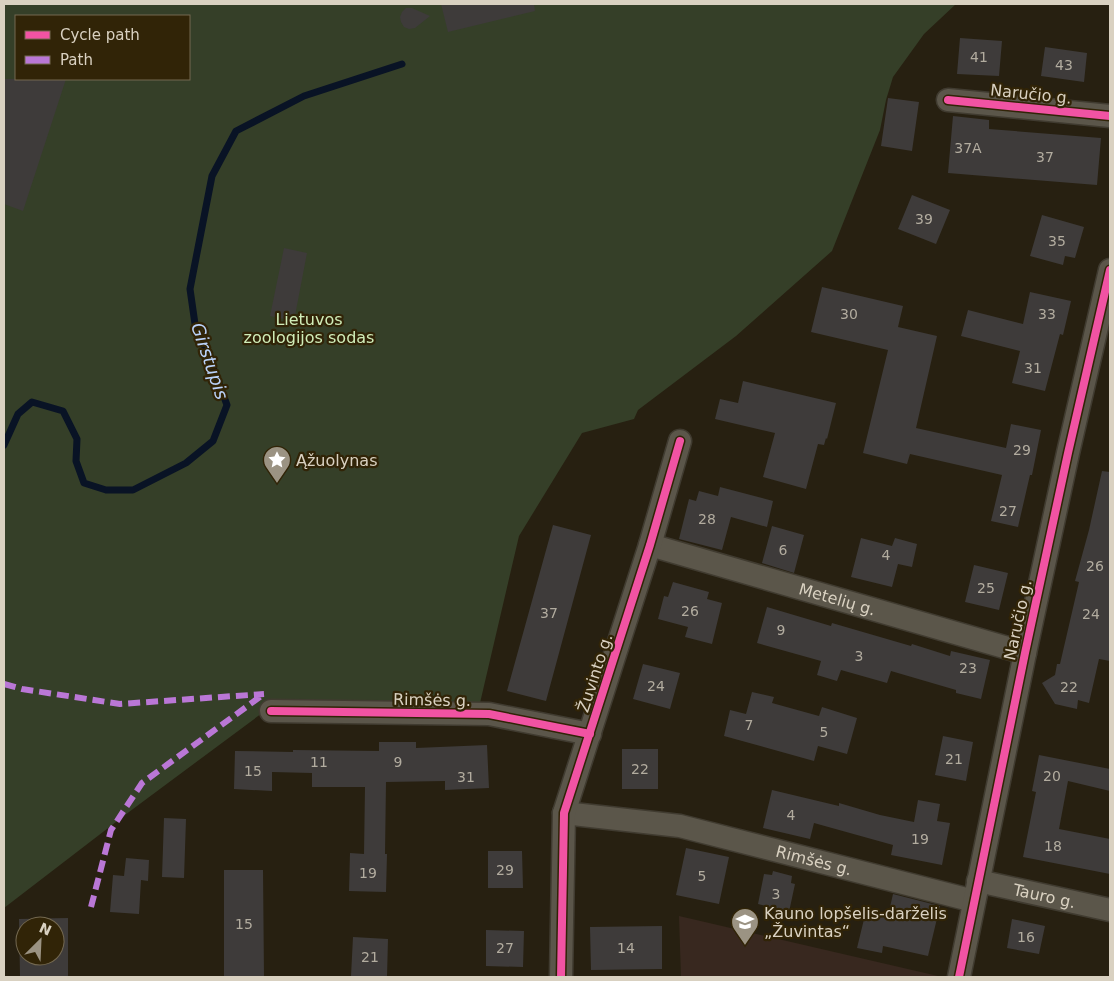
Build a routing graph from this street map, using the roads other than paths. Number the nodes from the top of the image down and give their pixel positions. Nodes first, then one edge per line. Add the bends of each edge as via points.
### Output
1 (948, 100) dead end
2 (1110, 116) edge
3 (1110, 270) edge
4 (680, 442) dead end
5 (650, 545) junction
6 (1025, 653) junction
7 (272, 711) dead end
8 (590, 734) junction
9 (564, 813) junction
10 (976, 891) junction
11 (1110, 910) edge
12 (561, 977) edge
13 (959, 977) edge

1 - 2 street, Naručio g.
3 - 6 street, Naručio g.
4 - 5 street, Žuvinto g.
5 - 6 street, Metelių g.
5 - 8 street, Žuvinto g.
6 - 10 street, Naručio g.
7 - 8 street, Rimšės g. via 489,714
8 - 9 street, Žuvinto g.
9 - 10 street, Rimšės g. via 680,826
9 - 12 street, Žuvinto g.
10 - 11 street, Tauro g.
10 - 13 street, Naručio g.

